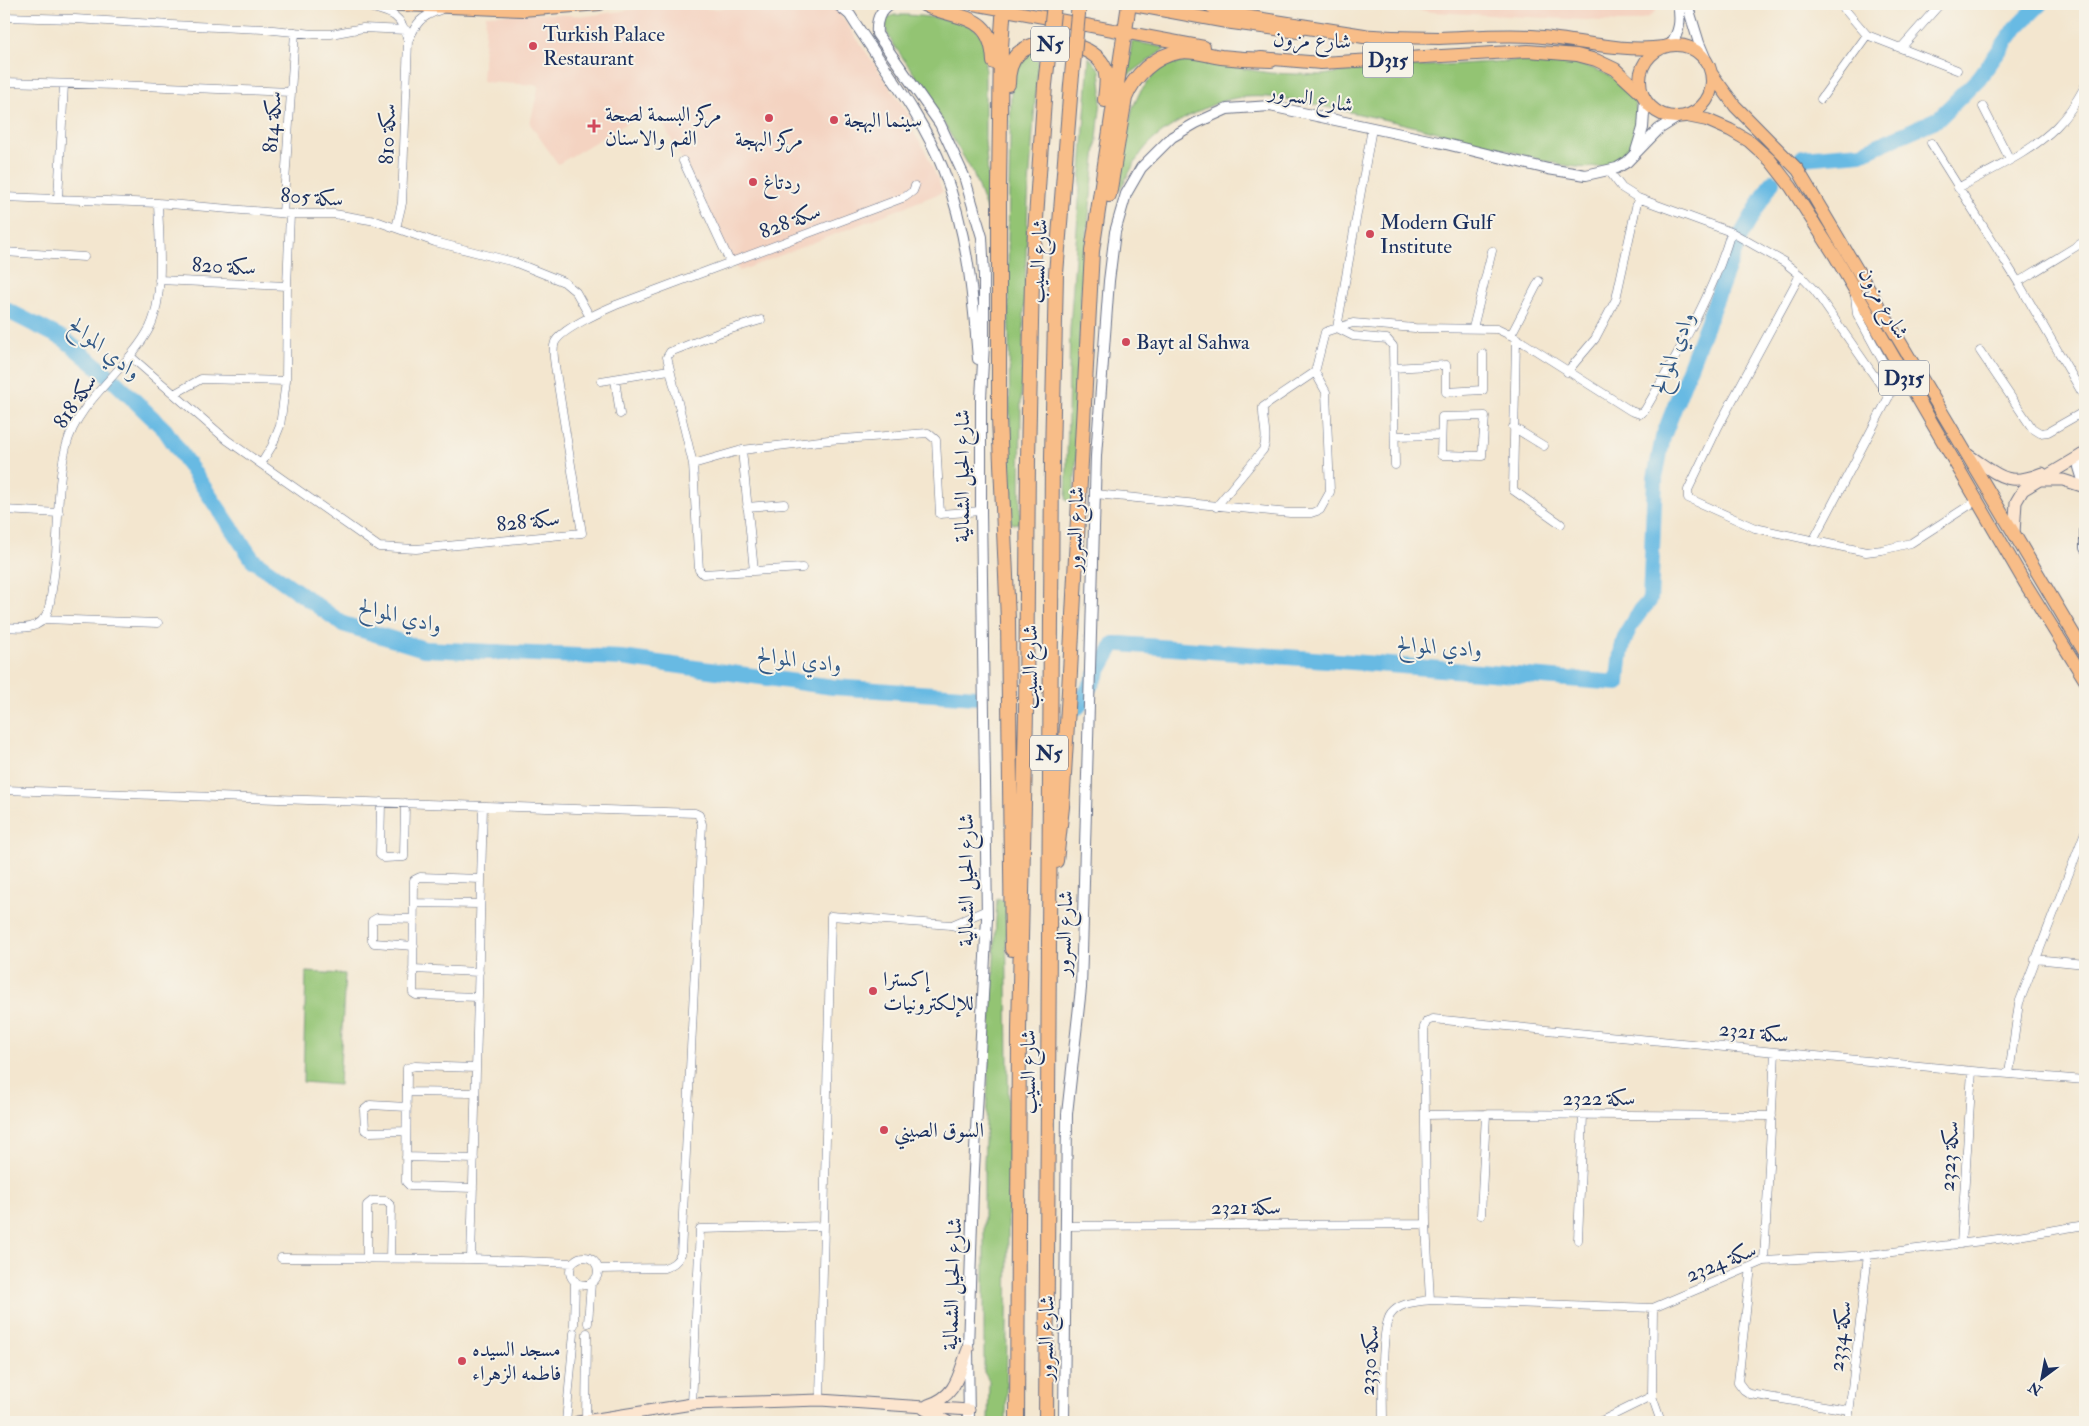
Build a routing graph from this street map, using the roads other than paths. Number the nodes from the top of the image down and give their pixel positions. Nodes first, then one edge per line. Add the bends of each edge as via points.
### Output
1 (357, 4) edge
2 (377, 4) edge
3 (600, 4) edge
4 (837, 4) edge
5 (890, 4) edge
6 (924, 4) edge
7 (973, 4) edge
8 (1054, 4) edge
9 (1079, 4) edge
10 (1129, 4) edge
11 (1209, 4) edge
12 (1678, 4) edge
13 (1687, 4) edge
14 (1840, 4) edge
15 (1940, 4) edge
16 (450, 6) junction
17 (1004, 6) edge
18 (4, 17) edge
19 (406, 30) junction
20 (295, 32) junction
21 (1124, 33) junction
22 (1867, 35) junction
23 (1364, 36) junction
24 (408, 41) junction
25 (1667, 46) junction
26 (1901, 48) junction
27 (1271, 60) junction
28 (1709, 67) junction
29 (1957, 70) dead end
30 (4, 82) edge
31 (64, 84) junction
32 (2085, 86) edge
33 (291, 92) junction
34 (1643, 96) junction
35 (1821, 99) dead end
36 (1983, 107) dead end
37 (1682, 116) junction
38 (1372, 128) junction
39 (1000, 137) junction
40 (928, 138) junction
41 (950, 143) junction
42 (1931, 143) dead end
43 (1634, 154) junction
44 (999, 158) junction
45 (2010, 160) junction
46 (683, 161) dead end
47 (1609, 171) junction
48 (1102, 180) junction
49 (915, 186) dead end
50 (1958, 188) junction
51 (4, 197) edge
52 (1638, 198) junction
53 (58, 199) junction
54 (158, 203) junction
55 (287, 214) junction
56 (396, 228) junction
57 (1731, 232) junction
58 (2085, 241) edge
59 (1092, 251) junction
60 (1492, 251) dead end
61 (4, 252) edge
62 (84, 257) dead end
63 (730, 262) junction
64 (1800, 275) junction
65 (160, 280) junction
66 (1539, 281) dead end
67 (2018, 282) junction
68 (287, 286) junction
69 (1854, 291) junction
70 (590, 316) junction
71 (761, 320) dead end
72 (1337, 328) junction
73 (1473, 328) junction
74 (1513, 337) junction
75 (1980, 351) dead end
76 (1483, 354) dead end
77 (130, 356) junction
78 (1393, 368) junction
79 (669, 370) junction
80 (1315, 372) junction
81 (1567, 372) junction
82 (615, 379) junction
83 (286, 381) junction
84 (601, 381) dead end
85 (174, 394) junction
86 (1889, 396) junction
87 (980, 398) junction
88 (2085, 398) edge
89 (2085, 411) edge
90 (620, 414) dead end
91 (1513, 427) junction
92 (1395, 436) junction
93 (1441, 436) junction
94 (1544, 446) dead end
95 (742, 450) junction
96 (1967, 454) junction
97 (2081, 457) edge
98 (261, 464) junction
99 (692, 464) junction
100 (1395, 465) dead end
101 (2039, 480) junction
102 (2085, 487) edge
103 (1095, 494) junction
104 (1976, 501) junction
105 (784, 504) dead end
106 (1216, 506) junction
107 (747, 507) junction
108 (4, 510) edge
109 (981, 511) junction
110 (58, 513) junction
111 (1561, 524) dead end
112 (2085, 528) edge
113 (2014, 532) junction
114 (1813, 541) junction
115 (2085, 548) edge
116 (802, 568) dead end
117 (754, 571) junction
118 (43, 619) junction
119 (158, 623) dead end
120 (4, 627) edge
121 (2085, 653) edge
122 (2085, 680) edge
123 (4, 790) edge
124 (381, 802) junction
125 (405, 803) junction
126 (483, 806) junction
127 (2085, 832) edge
128 (481, 879) junction
129 (414, 903) junction
130 (480, 904) junction
131 (987, 910) junction
132 (414, 919) junction
133 (952, 925) junction
134 (986, 935) junction
135 (1048, 938) junction
136 (414, 946) junction
137 (2035, 959) junction
138 (2085, 964) edge
139 (414, 970) junction
140 (478, 972) junction
141 (478, 997) junction
142 (1019, 1029) junction
143 (1775, 1052) junction
144 (476, 1068) junction
145 (1972, 1071) junction
146 (2009, 1074) junction
147 (2085, 1080) edge
148 (407, 1092) junction
149 (475, 1093) junction
150 (407, 1107) junction
151 (1486, 1114) junction
152 (1425, 1115) junction
153 (1583, 1115) junction
154 (1772, 1116) junction
155 (406, 1131) junction
156 (406, 1157) junction
157 (474, 1159) junction
158 (473, 1188) junction
159 (1481, 1215) dead end
160 (1426, 1224) junction
161 (2085, 1225) edge
162 (824, 1226) junction
163 (1066, 1226) junction
164 (1578, 1240) dead end
165 (1961, 1244) junction
166 (1868, 1255) junction
167 (281, 1258) dead end
168 (367, 1259) junction
169 (390, 1259) junction
170 (471, 1259) junction
171 (1764, 1261) junction
172 (573, 1264) junction
173 (1751, 1267) junction
174 (598, 1269) junction
175 (575, 1281) junction
176 (591, 1283) junction
177 (1430, 1300) junction
178 (1653, 1308) junction
179 (588, 1323) dead end
180 (587, 1333) dead end
181 (968, 1349) junction
182 (1652, 1396) junction
183 (820, 1400) junction
184 (692, 1404) junction
185 (921, 1407) junction
186 (969, 1410) junction
187 (1849, 1410) junction
188 (600, 1420) edge
189 (582, 1421) edge
190 (566, 1422) edge
191 (948, 1422) edge
192 (969, 1422) edge
193 (1017, 1422) edge
194 (1046, 1422) edge
195 (1064, 1422) edge
196 (1382, 1422) edge
197 (1599, 1422) edge
198 (1661, 1422) edge
199 (1848, 1422) edge

1 - 19 street via 392,14
2 - 16 main road
3 - 16 main road via 522,10
4 - 40 street, شارع الحيل الشمالية via 850,15
5 - 41 street, شارع الحيل الشمالية via 879,15 877,34
6 - 44 highway via 970,18 988,35 994,60 992,129
7 - 17 main road, D315
8 - 142 highway, شارع السيب / N5, bridge via 1032,278
9 - 135 highway, شارع السيب / N5, bridge via 1056,274
10 - 21 highway
10 - 23 main road, شارع مزون / D315 via 1296,32
11 - 23 highway via 1244,17
12 - 25 street via 1679,30
13 - 28 street
14 - 22 street
15 - 26 street
16 - 24 street, سكة 810 via 424,16
17 - 21 main road, شارع مزون / D315
17 - 39 highway
18 - 20 street
19 - 20 street via 363,28 331,34
19 - 24 street, سكة 810
20 - 33 street, سكة 814
21 - 27 main road, شارع مزون / D315
21 - 48 highway
22 - 26 street
22 - 35 street
23 - 25 main road, شارع مزون / D315 via 1530,36 1625,49
24 - 56 street, سكة 810 via 402,203
25 - 28 main road, D315 via 1691,48
25 - 34 main road via 1648,58 1642,69
26 - 29 street
27 - 34 main road, شارع مزون / D315 via 1321,63 1559,53 1577,55 1615,69
27 - 59 highway via 1179,52 1157,60 1138,76 1125,98 1105,215
28 - 37 main road via 1712,86 1708,99 1699,109
28 - 96 main road, شارع مزون / D315 via 1735,106 1798,170
30 - 31 street
31 - 33 street
31 - 53 street
32 - 45 street via 2072,110 2057,127
33 - 55 street, سكة 814
34 - 37 main road, D315 via 1659,112
34 - 43 street via 1643,128
36 - 45 street
37 - 43 street, شارع السرور via 1659,129
37 - 69 main road, شارع مزون / D315 via 1707,120 1730,130 1749,141 1770,160 1792,187
38 - 47 street, شارع السرور via 1548,169 1586,175
38 - 72 street
38 - 103 street, شارع السرور via 1270,106 1227,109 1172,137 1141,168 1126,194 1115,232
39 - 44 highway
39 - 48 highway via 1009,70 1020,52 1032,44 1045,42 1092,53 1103,64 1106,75
40 - 41 street via 940,138
40 - 87 street, شارع الحيل الشمالية via 943,168 964,234
41 - 87 street, شارع الحيل الشمالية via 964,176 982,237 984,296
42 - 50 street
43 - 47 street, شارع السرور
44 - 142 highway via 999,419 1008,620 1012,971
45 - 50 street
46 - 63 street
47 - 52 street via 1622,188
48 - 59 highway
49 - 63 street, سكة 828 via 905,197
50 - 67 street
51 - 53 street, سكة 805
52 - 57 street
52 - 81 street via 1616,299 1595,338
53 - 54 street, سكة 805
54 - 55 street, سكة 805
54 - 65 street, سكة 818
55 - 56 street, سكة 805 via 334,214
55 - 68 street
56 - 70 street, سكة 805 via 435,242 514,262 564,282 576,292
57 - 64 street via 1784,262
57 - 81 street via 1725,255 1686,339 1645,410 1640,414 1631,411
58 - 67 street
59 - 135 highway via 1063,797
60 - 73 street
61 - 62 street
63 - 70 street, سكة 828
64 - 86 street via 1815,290
64 - 114 street via 1718,427 1686,494 1688,498 1755,528
65 - 68 street, سكة 820
65 - 77 street, سكة 818 via 151,326
66 - 74 street
67 - 88 street
68 - 83 street
69 - 86 street via 1857,314 1894,382
69 - 104 main road, شارع مزون / D315
70 - 98 street, سكة 828 via 562,335 554,348 582,533 416,549 379,547
71 - 79 street via 670,352 667,357
72 - 73 street via 1353,323
72 - 78 street via 1352,336 1387,338 1393,346
72 - 80 street via 1325,332
73 - 74 street via 1497,329
74 - 81 street
74 - 91 street
75 - 89 street via 2032,428 2040,433 2048,432
76 - 78 street via 1483,390 1446,392 1446,365
77 - 85 street
77 - 110 street, سكة 818 via 93,399 70,436 63,462
78 - 92 street
79 - 82 street
79 - 99 street
80 - 106 street via 1263,407 1266,444
80 - 106 street via 1326,392 1330,492 1326,503 1311,513
82 - 84 street
82 - 90 street
83 - 85 street via 201,378
83 - 98 street via 280,426
85 - 98 street via 233,445
86 - 114 street
87 - 109 street, شارع الحيل الشمالية
91 - 94 street
91 - 111 street via 1513,490
92 - 93 street
92 - 100 street
93 - 93 street via 1441,455 1482,456 1485,416 1442,417
95 - 99 street
95 - 107 street
95 - 109 street via 928,433 936,440 940,514
96 - 97 main road via 1999,475 2015,480 2030,478
96 - 113 main road, شارع مزون / D315
97 - 101 main road
97 - 102 street via 2079,467
99 - 117 street via 700,572
101 - 102 main road via 2063,480
101 - 113 main road via 2023,490 2016,502
103 - 106 street
103 - 163 street, شارع السرور via 1081,988 1067,1114
104 - 114 street via 1910,543 1882,550 1866,552
104 - 122 main road, شارع مزون / D315
105 - 107 street
107 - 117 street
108 - 110 street
109 - 131 street, شارع الحيل الشمالية
110 - 118 street, سكة 818 via 57,558 47,614
112 - 115 street
113 - 121 main road, شارع مزون / D315
116 - 117 street
118 - 119 street
118 - 120 street via 32,627
123 - 124 street
124 - 125 street
124 - 125 street via 380,855 384,858 401,858 404,854
125 - 126 street
126 - 128 street
126 - 174 street via 695,813 702,821 681,1254 672,1265 664,1268
127 - 137 street
128 - 129 street via 416,878
128 - 130 street
129 - 130 street
129 - 132 street
130 - 140 street
131 - 133 street
131 - 134 street, شارع الحيل الشمالية
132 - 136 street
132 - 136 street via 377,918 372,921 372,940 374,943
133 - 134 street
133 - 162 street via 831,916
134 - 181 street, شارع الحيل الشمالية
135 - 194 highway, شارع السيب / N5
136 - 139 street
137 - 138 street
137 - 146 street via 2019,1002
139 - 140 street
139 - 141 street via 413,993 416,995
140 - 141 street
141 - 144 street
142 - 193 highway, شارع السيب / N5
143 - 145 street, سكة 2321
143 - 152 street, سكة 2321 via 1432,1019 1424,1027
143 - 154 street
144 - 148 street via 407,1068
144 - 149 street
145 - 146 street, سكة 2321
145 - 165 street, سكة 2323
146 - 147 street, سكة 2321
148 - 149 street
148 - 150 street
149 - 157 street
150 - 155 street
150 - 155 street via 370,1106 364,1110 365,1130
151 - 152 street, سكة 2322
151 - 153 street, سكة 2322
151 - 159 street
152 - 160 street
153 - 154 street, سكة 2322
153 - 164 street
154 - 171 street
155 - 156 street
156 - 157 street
156 - 158 street via 406,1182 410,1186
157 - 158 street
158 - 170 street
160 - 163 street, سكة 2321
160 - 177 street
161 - 165 street, سكة 2324
162 - 183 street
162 - 184 street via 700,1229
163 - 195 street, شارع السرور
165 - 166 street, سكة 2324
166 - 171 street, سكة 2324
166 - 187 street, سكة 2334
167 - 168 street
168 - 169 street
168 - 169 street via 367,1205 372,1201 386,1201 391,1206
169 - 170 street
170 - 172 street
171 - 173 street, سكة 2324
172 - 174 street via 585,1258 593,1261
172 - 175 street via 570,1272
173 - 178 street, سكة 2324
173 - 187 street via 1740,1386 1750,1394
174 - 176 street via 597,1277
175 - 176 street via 583,1285
175 - 190 street
176 - 179 street
177 - 178 street, سكة 2324
177 - 196 street, سكة 2330 via 1406,1303 1390,1314 1385,1331
178 - 182 street
180 - 189 street
181 - 185 main road via 952,1391 945,1398
181 - 186 street, شارع الحيل الشمالية
182 - 197 street
182 - 198 street
183 - 184 main road
183 - 185 main road
184 - 188 main road
185 - 186 main road
185 - 191 main road
186 - 192 street, شارع الحيل الشمالية
187 - 199 street, سكة 2334
188 - 189 main road

